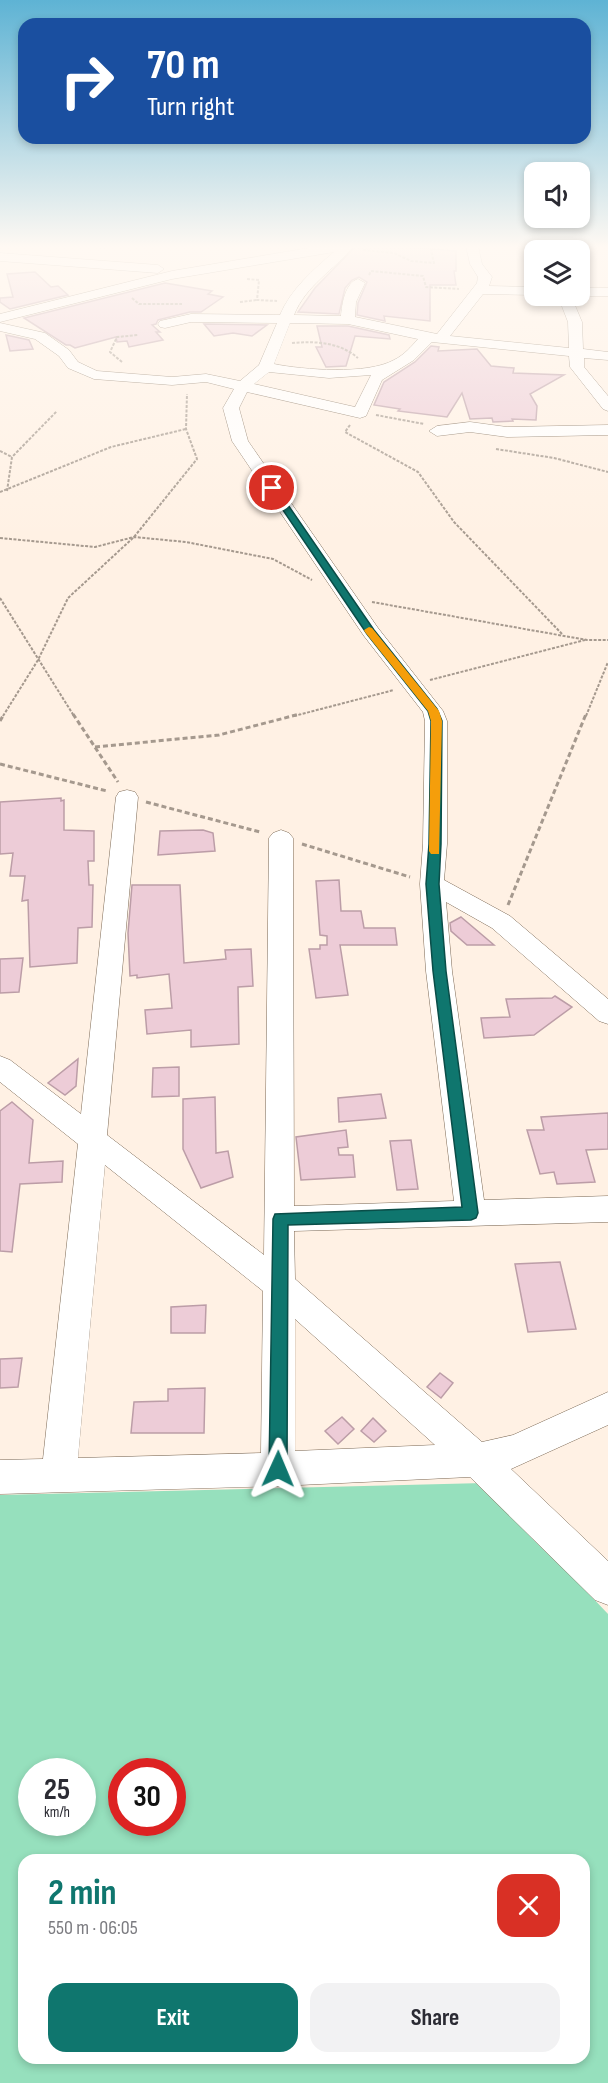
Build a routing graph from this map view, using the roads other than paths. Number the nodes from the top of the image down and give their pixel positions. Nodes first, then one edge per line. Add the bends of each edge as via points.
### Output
1 (50, 343) edge
2 (276, 343) edge
3 (428, 343) edge
4 (484, 343) edge
5 (576, 343) edge
6 (577, 353) junction
7 (608, 356) edge
8 (399, 364) junction
9 (266, 367) junction
10 (588, 382) junction
11 (608, 382) edge
12 (243, 386) junction
13 (608, 406) edge
14 (608, 430) edge
15 (437, 431) dead end
16 (128, 797) road end
17 (281, 838) road end
18 (432, 884) junction
19 (608, 1014) edge
20 (0, 1067) edge
21 (94, 1141) junction
22 (608, 1209) edge
23 (471, 1213) junction
24 (280, 1219) junction
25 (280, 1286) junction
26 (608, 1408) edge
27 (477, 1460) junction
28 (278, 1469) junction
29 (59, 1475) junction
30 (0, 1477) edge
31 (608, 1587) edge

1 - 12 street via 73,365 94,375 172,381 206,378
2 - 9 street
3 - 8 street
4 - 6 street
5 - 6 street
6 - 7 street
6 - 10 street via 577,367
8 - 9 street via 372,371 322,375
8 - 12 street via 376,378 360,413
9 - 12 street
10 - 11 street
10 - 13 street
12 - 18 street via 231,408 240,441 347,598 433,711 436,721
14 - 15 street via 507,432 470,427
16 - 21 street
17 - 24 street
18 - 19 street via 501,922
18 - 23 street via 439,971
20 - 21 street
21 - 25 street
21 - 29 street
22 - 23 street
23 - 24 street
24 - 25 street
25 - 27 street
25 - 28 street
26 - 27 street via 516,1451
27 - 28 street
27 - 31 street
28 - 29 street
29 - 30 street

